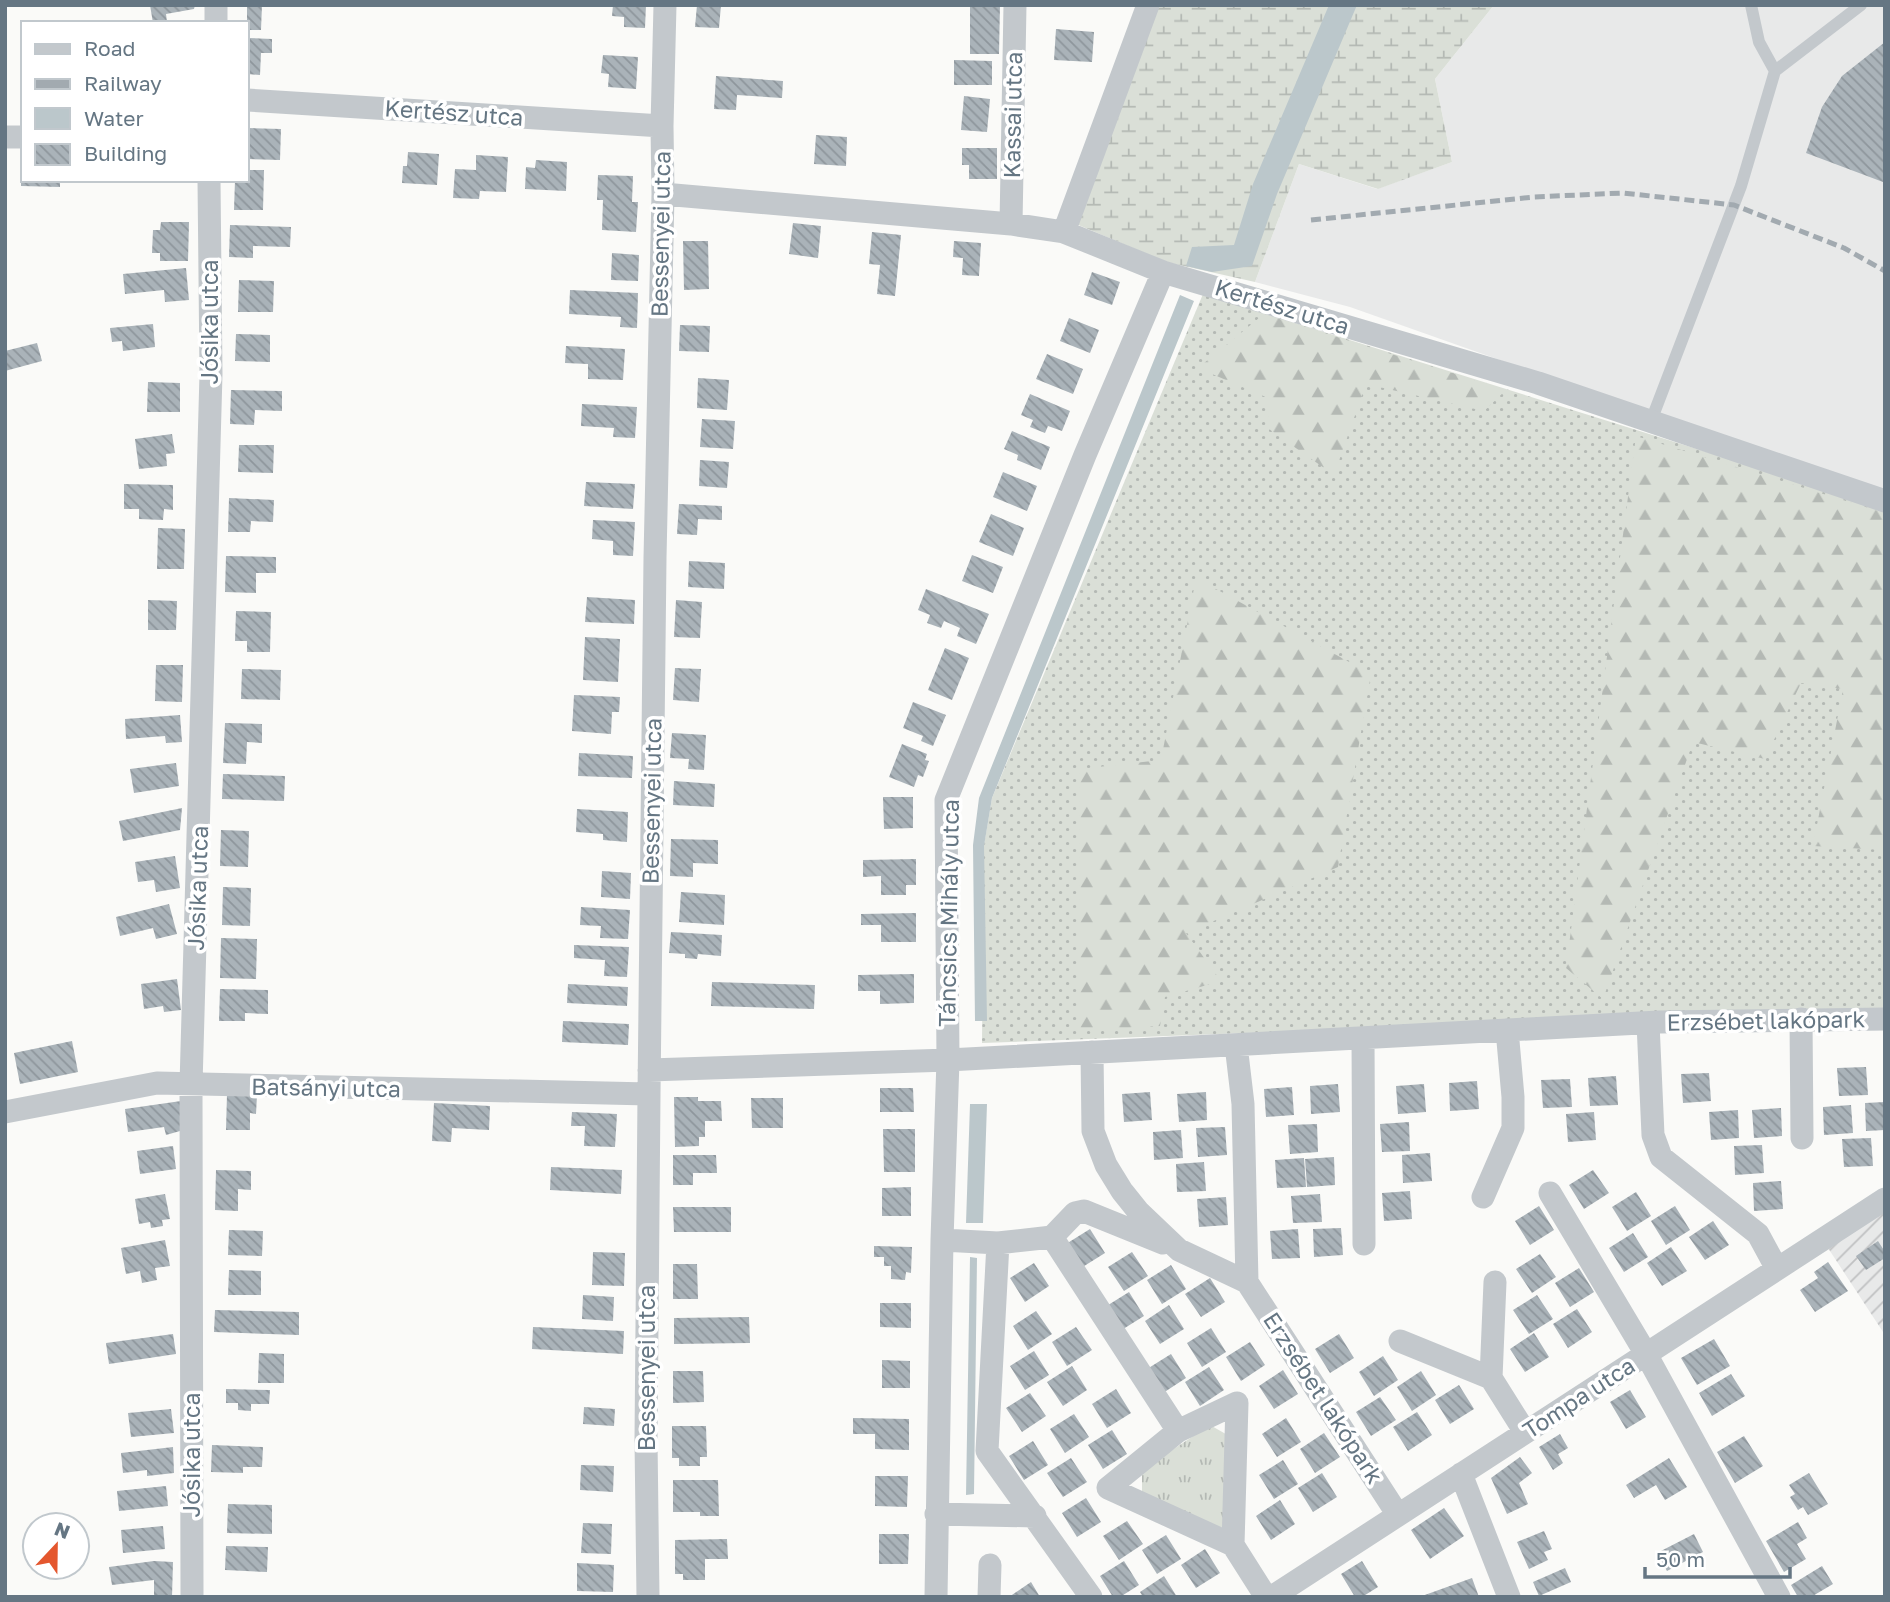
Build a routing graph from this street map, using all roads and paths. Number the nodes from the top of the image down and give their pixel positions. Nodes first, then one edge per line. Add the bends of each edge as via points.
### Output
1 (665, 5) edge
2 (1015, 5) edge
3 (1148, 5) edge
4 (1751, 5) edge
5 (1861, 5) edge
6 (1775, 71) junction
7 (248, 100) edge
8 (662, 126) junction
9 (209, 182) edge
10 (663, 194) junction
11 (1011, 224) junction
12 (1064, 232) junction
13 (1163, 272) junction
14 (1651, 421) junction
15 (1885, 500) edge
16 (1801, 1019) junction
17 (1885, 1019) edge
18 (1647, 1023) junction
19 (1507, 1030) junction
20 (1363, 1038) junction
21 (1236, 1045) junction
22 (1092, 1052) junction
23 (948, 1060) junction
24 (649, 1070) junction
25 (191, 1085) junction
26 (649, 1094) junction
27 (5, 1112) edge
28 (1802, 1138) dead end
29 (1550, 1193) dead end
30 (1483, 1197) dead end
31 (1128, 1198) junction
32 (1885, 1199) edge
33 (1111, 1221) junction
34 (1052, 1237) junction
35 (942, 1240) junction
36 (998, 1243) junction
37 (1364, 1244) dead end
38 (1179, 1250) junction
39 (1777, 1269) junction
40 (1247, 1282) junction
41 (1495, 1282) dead end
42 (1400, 1341) dead end
43 (1646, 1354) junction
44 (1491, 1378) junction
45 (1178, 1431) junction
46 (1525, 1432) junction
47 (1461, 1474) junction
48 (936, 1514) junction
49 (1398, 1515) junction
50 (1035, 1516) junction
51 (1233, 1545) junction
52 (990, 1565) dead end
53 (192, 1597) edge
54 (648, 1597) edge
55 (936, 1597) edge
56 (989, 1597) edge
57 (1091, 1597) edge
58 (1266, 1597) edge
59 (1272, 1597) edge
60 (1509, 1597) edge
61 (1779, 1597) edge

1 - 8 street, Bessenyei utca
2 - 11 street, Kassai utca
3 - 12 street
4 - 6 lane via 1759,42
5 - 6 lane
6 - 14 lane via 1741,186
7 - 8 street, Kertész utca
8 - 10 street, Bessenyei utca
9 - 25 street, Jósika utca via 211,374
10 - 11 street, Kertész utca
10 - 24 street, Bessenyei utca
11 - 12 street, Kertész utca
12 - 13 street, Kertész utca
13 - 14 street, Kertész utca
13 - 23 street, Táncsics Mihály utca via 946,800
14 - 15 street, Kertész utca
16 - 17 street, Erzsébet lakópark
16 - 18 street, Erzsébet lakópark
16 - 28 street
18 - 19 street, Erzsébet lakópark
18 - 39 street, Erzsébet lakópark via 1653,1135 1661,1157 1758,1234
19 - 20 street, Erzsébet lakópark
19 - 30 street via 1513,1128
20 - 21 street, Erzsébet lakópark
20 - 37 street
21 - 22 street, Erzsébet lakópark
21 - 40 street via 1243,1104
22 - 23 street, Erzsébet lakópark
22 - 31 street via 1093,1131 1106,1165
23 - 24 street
23 - 35 street, Táncsics Mihály utca
24 - 26 street, Bessenyei utca
25 - 26 street, Batsányi utca
25 - 27 street, Batsányi utca via 157,1083
25 - 53 street, Jósika utca
26 - 54 street, Bessenyei utca
29 - 43 street
31 - 33 street
31 - 38 street
32 - 39 street, Tompa utca
33 - 34 street via 1084,1211 1075,1213
33 - 38 street
34 - 36 street
34 - 45 street
35 - 36 street
35 - 48 street, Táncsics Mihály utca
36 - 50 street via 987,1451
38 - 40 street
39 - 43 street, Tompa utca
40 - 49 street, Erzsébet lakópark
41 - 44 street
42 - 44 street
43 - 46 street, Tompa utca
43 - 61 street
44 - 46 street
45 - 51 street via 1237,1404
45 - 51 street via 1108,1488
46 - 47 street, Tompa utca
47 - 49 street, Tompa utca
47 - 60 street
48 - 50 street
48 - 55 street, Táncsics Mihály utca
49 - 59 street, Tompa utca
50 - 57 street
51 - 58 street
52 - 56 street

